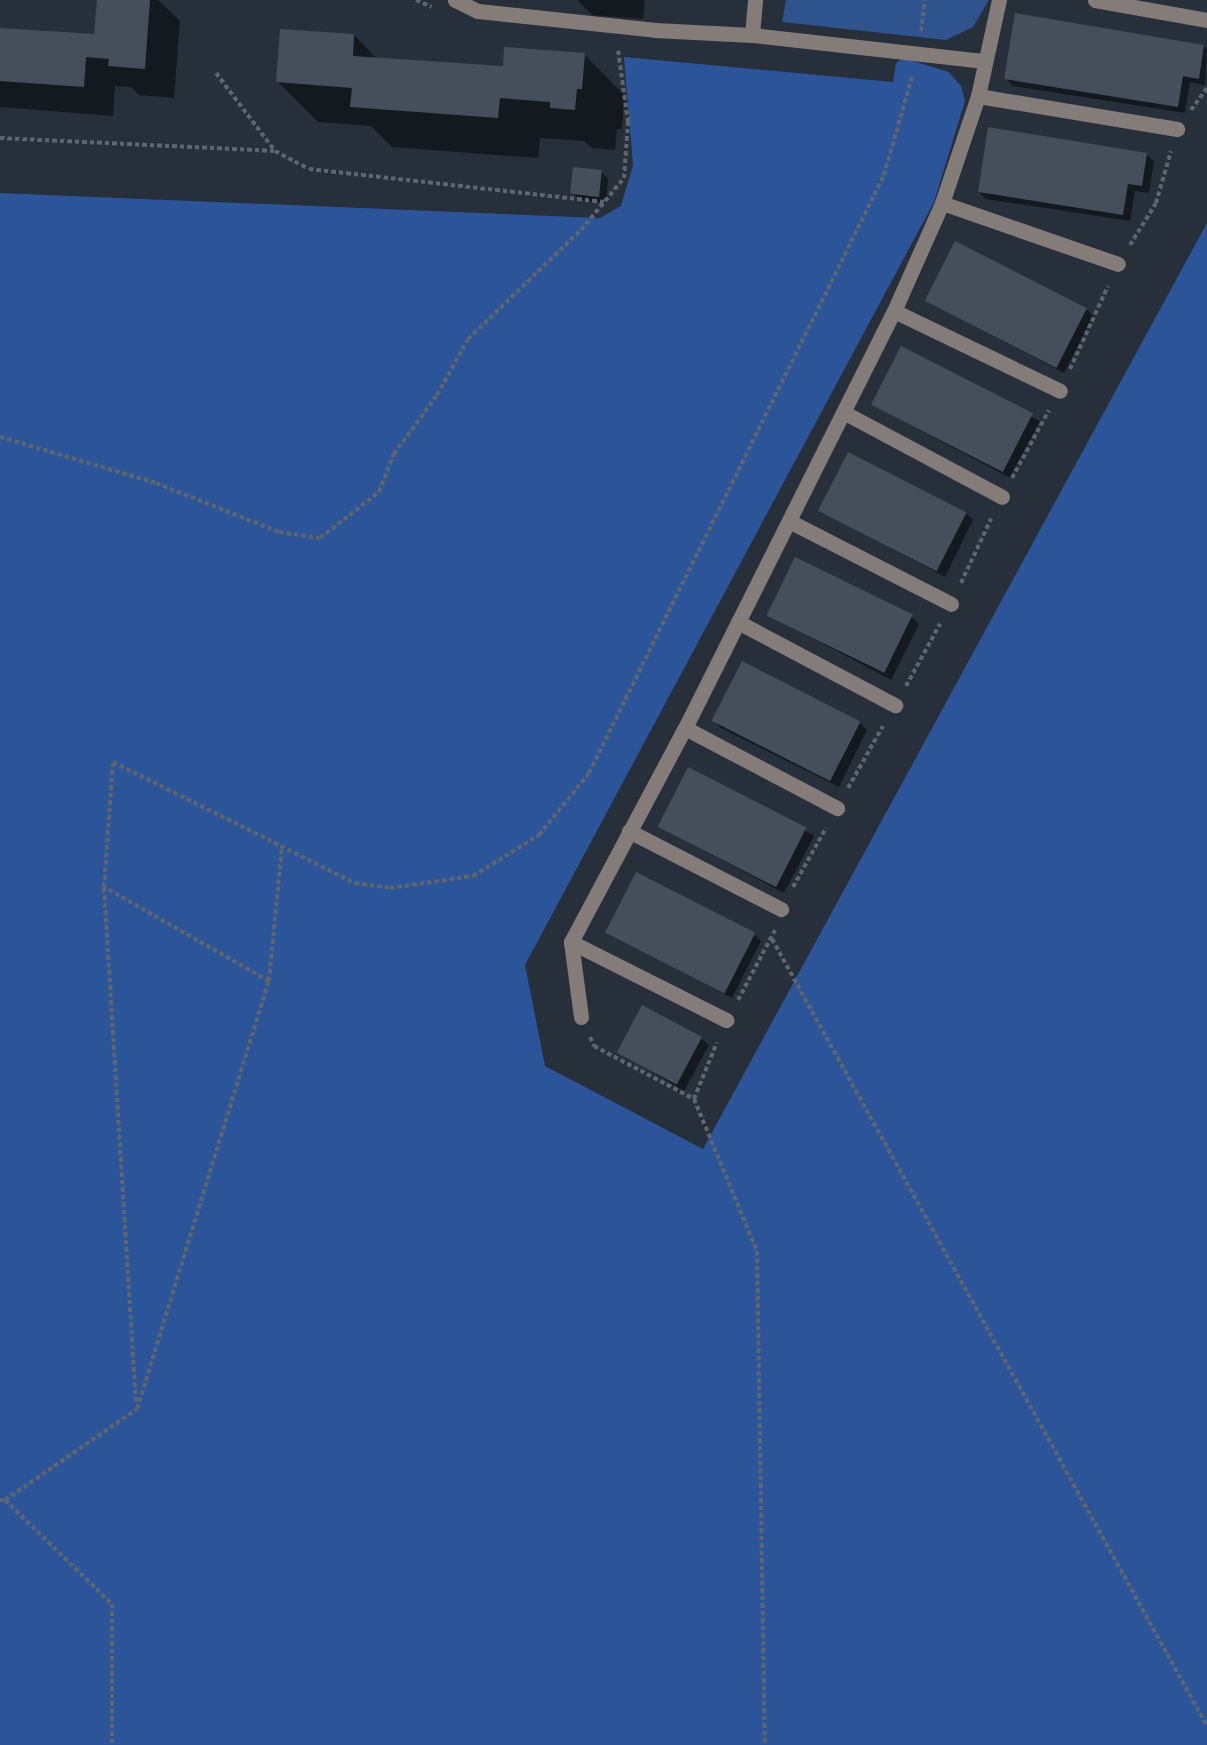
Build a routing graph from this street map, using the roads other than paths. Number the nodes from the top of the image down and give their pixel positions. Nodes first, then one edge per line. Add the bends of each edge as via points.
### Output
1 (455, 0) edge
2 (755, 0) edge
3 (999, 0) edge
4 (1095, 0) edge
5 (1207, 20) edge
6 (752, 34) junction
7 (986, 61) junction
8 (978, 96) junction
9 (1177, 129) road end
10 (942, 203) junction
11 (1118, 264) road end
12 (894, 311) junction
13 (1060, 391) road end
14 (845, 413) junction
15 (1002, 497) road end
16 (789, 521) junction
17 (951, 604) road end
18 (738, 622) junction
19 (895, 705) road end
20 (685, 728) junction
21 (837, 808) road end
22 (629, 831) junction
23 (781, 909) road end
24 (571, 942) junction
25 (581, 1017) road end
26 (726, 1020) road end

1 - 6 street via 478,11 655,30
2 - 6 street
3 - 7 street
4 - 5 street
6 - 7 street
7 - 8 street
8 - 9 street
8 - 10 street
10 - 11 street
10 - 12 street
12 - 13 street
12 - 14 street
14 - 15 street
14 - 16 street
16 - 17 street
16 - 18 street
18 - 19 street
18 - 20 street
20 - 21 street
20 - 22 street
22 - 23 street
22 - 24 street
24 - 25 street
24 - 26 street

